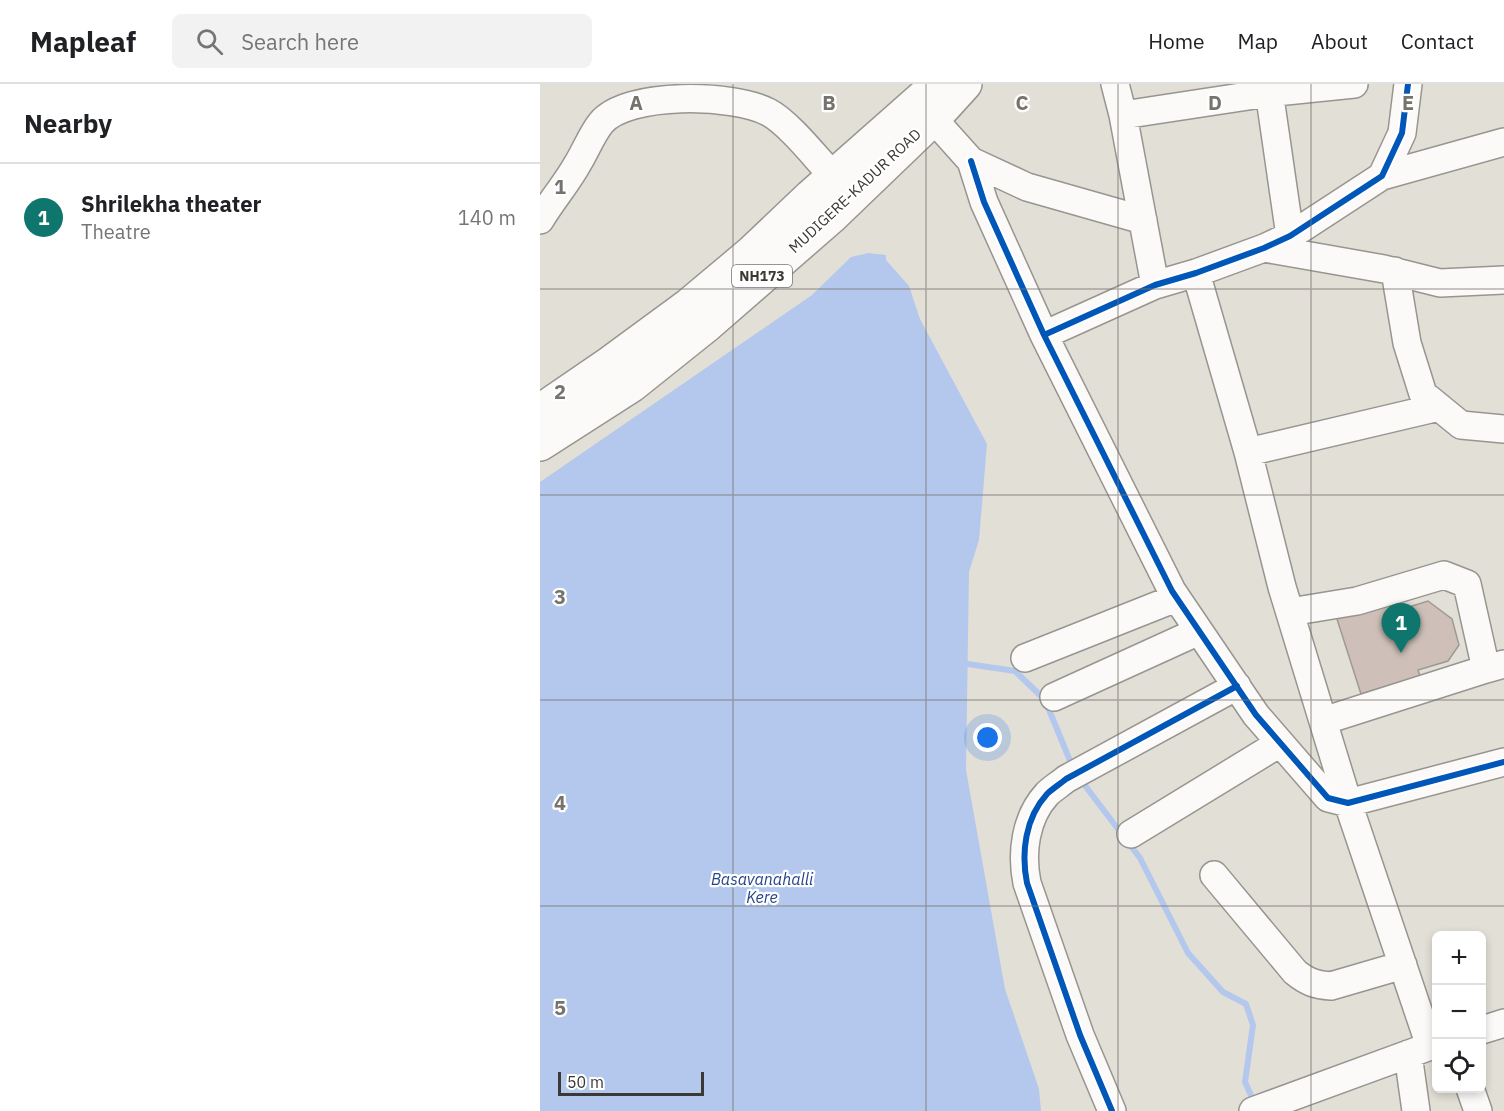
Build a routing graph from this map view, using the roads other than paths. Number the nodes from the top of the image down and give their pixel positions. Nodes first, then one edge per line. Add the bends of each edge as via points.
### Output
1 (965, 84) edge
2 (1115, 84) edge
3 (1354, 84) edge
4 (1408, 84) edge
5 (1268, 89) edge
6 (929, 101) edge
7 (1123, 115) junction
8 (1504, 142) edge
9 (971, 161) junction
10 (833, 176) junction
11 (1382, 176) junction
12 (540, 220) edge
13 (1143, 220) junction
14 (1290, 236) junction
15 (1264, 248) junction
16 (1395, 271) junction
17 (1196, 273) junction
18 (1504, 280) edge
19 (1155, 285) junction
20 (1044, 335) junction
21 (1439, 408) junction
22 (540, 411) edge
23 (1504, 429) edge
24 (540, 444) edge
25 (1248, 452) junction
26 (1176, 598) junction
27 (1290, 612) junction
28 (1199, 631) junction
29 (1025, 658) dead end
30 (1495, 666) edge
31 (1237, 686) junction
32 (1054, 697) dead end
33 (1323, 721) junction
34 (1280, 743) junction
35 (1504, 762) edge
36 (1348, 802) junction
37 (1131, 834) dead end
38 (1214, 875) dead end
39 (1403, 965) junction
40 (1504, 1023) edge
41 (1486, 1029) edge
42 (1425, 1048) edge
43 (1471, 1093) edge
44 (1260, 1109) edge
45 (1112, 1111) edge
46 (1416, 1111) edge
47 (1478, 1111) edge

1 - 6 highway, MUDIGERE-KADUR ROAD / NH173
2 - 7 street
3 - 5 street
4 - 11 street via 1402,133
5 - 7 street
5 - 14 street
6 - 9 street
6 - 10 highway, MUDIGERE-KADUR ROAD / NH173
6 - 24 highway, MUDIGERE-KADUR ROAD / NH173 via 816,230 632,385
7 - 13 street
8 - 11 street
9 - 13 street via 1027,187
9 - 20 street via 984,202
10 - 12 street via 770,112 748,104 682,98 626,106 601,123
10 - 22 highway, MUDIGERE-KADUR ROAD / NH173 via 689,305
11 - 14 street
13 - 19 street
14 - 15 street
15 - 16 street
15 - 17 street
16 - 18 street via 1440,283
16 - 21 street via 1407,343 1423,394
17 - 19 street
17 - 25 street
19 - 20 street
20 - 26 street
21 - 23 street via 1461,425
21 - 25 street
25 - 27 street
26 - 28 street
26 - 29 street
27 - 30 street via 1357,602 1444,575 1467,584
27 - 33 street
28 - 31 street
28 - 32 street
30 - 33 street
31 - 34 street
31 - 45 street via 1076,774 1047,794 1034,812 1026,838 1023,862 1027,883 1080,1035
33 - 36 street
34 - 36 street via 1328,798
34 - 37 street
35 - 36 street
36 - 39 street
38 - 39 street via 1305,981 1331,986
39 - 42 street
40 - 41 street
42 - 44 street
42 - 46 street
43 - 47 street

